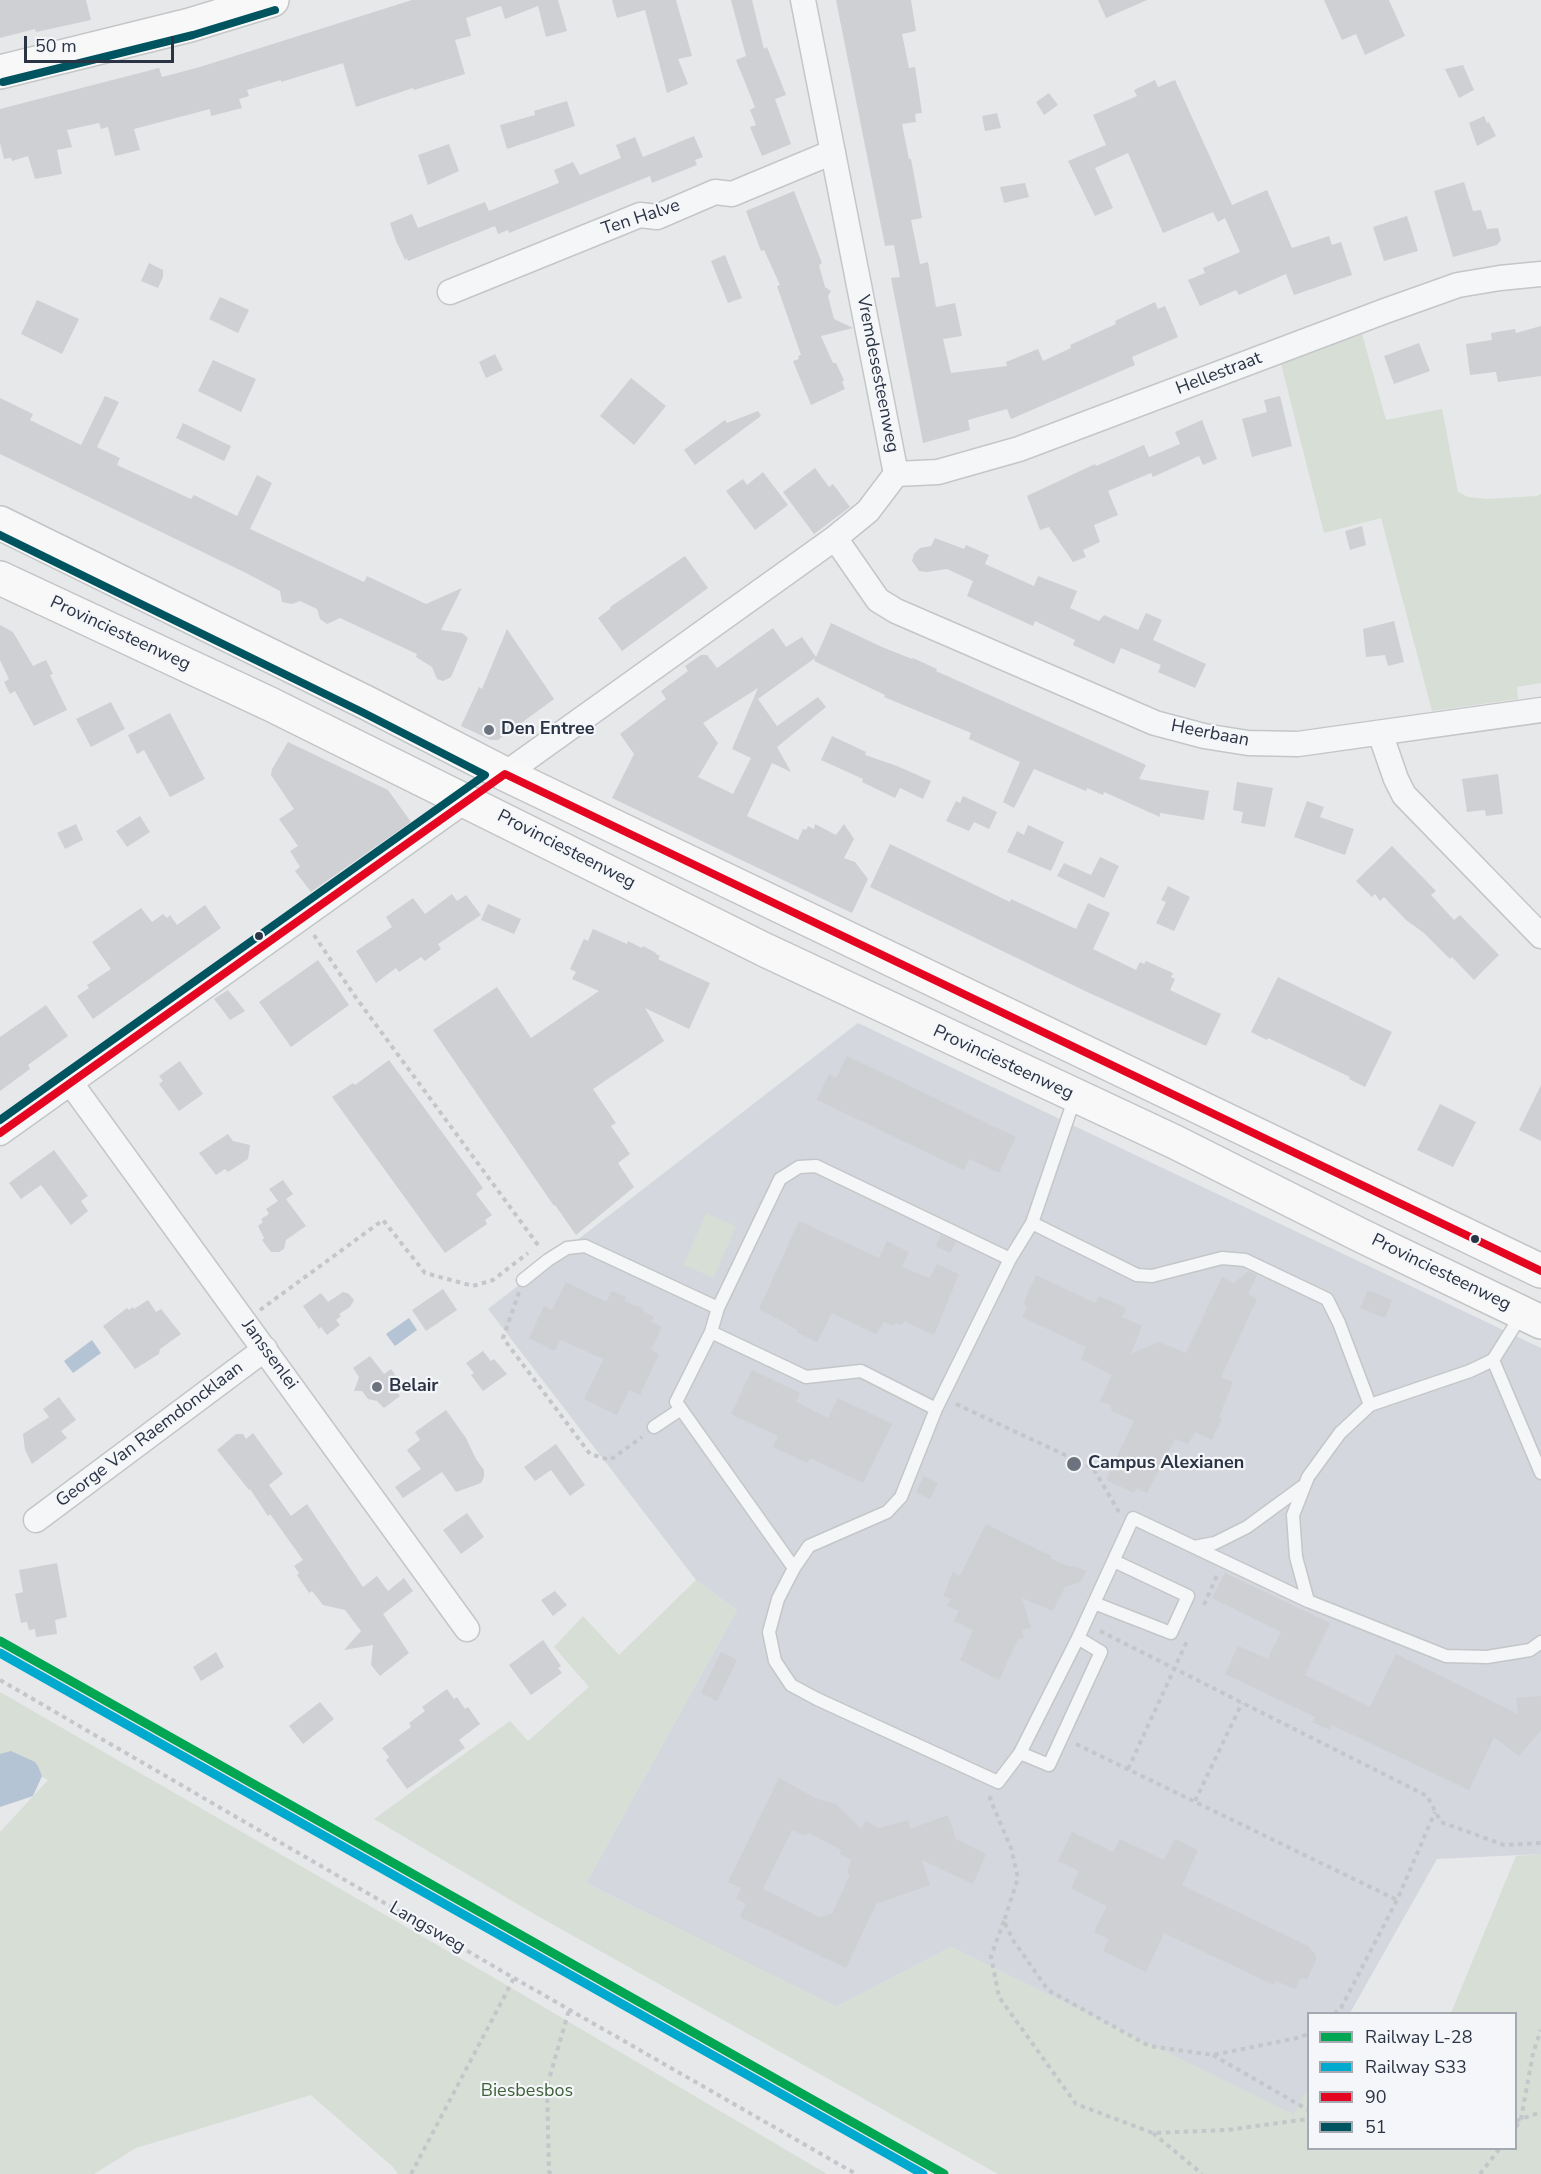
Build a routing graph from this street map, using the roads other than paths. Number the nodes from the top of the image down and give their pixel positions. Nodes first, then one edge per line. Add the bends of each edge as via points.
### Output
1 (272, 0) edge
2 (803, 0) edge
3 (0, 72) edge
4 (833, 152) junction
5 (1541, 274) edge
6 (450, 292) dead end
7 (896, 474) junction
8 (0, 523) edge
9 (835, 538) junction
10 (0, 578) edge
11 (1541, 710) edge
12 (1380, 734) junction
13 (505, 774) junction
14 (466, 800) junction
15 (1541, 936) edge
16 (70, 1082) junction
17 (1076, 1097) junction
18 (0, 1133) edge
19 (1032, 1222) junction
20 (1010, 1259) junction
21 (1541, 1270) edge
22 (523, 1280) road end
23 (718, 1308) junction
24 (1532, 1317) edge
25 (711, 1332) junction
26 (265, 1349) junction
27 (1492, 1360) junction
28 (939, 1403) junction
29 (1370, 1405) junction
30 (681, 1409) junction
31 (654, 1427) road end
32 (1541, 1473) edge
33 (1304, 1485) junction
34 (36, 1520) dead end
35 (1193, 1547) junction
36 (1113, 1561) junction
37 (794, 1568) junction
38 (1308, 1601) junction
39 (1094, 1603) junction
40 (467, 1629) dead end
41 (1078, 1638) junction
42 (1541, 1642) edge
43 (1020, 1753) junction

1 - 3 main road via 190,25
2 - 4 street, Vremdesesteenweg
4 - 6 street, Ten Halve via 732,194 715,192 657,217 640,215
4 - 7 street, Vremdesesteenweg
5 - 7 street, Hellestraat via 1458,285 1019,449 938,472
7 - 9 street, Vremdesesteenweg via 868,511
8 - 13 main road via 367,702
9 - 12 street, Heerbaan via 878,600 896,611 1155,723 1248,743 1298,744
9 - 13 street, Vremdesesteenweg
10 - 14 main road, Provinciesteenweg
11 - 12 street, Heerbaan
12 - 15 street via 1404,795
13 - 14 main road, Provinciesteenweg
13 - 21 main road
14 - 16 street
14 - 17 main road, Provinciesteenweg via 765,950
16 - 18 street
16 - 26 street, Janssenlei
17 - 19 lane
17 - 24 main road, Provinciesteenweg
19 - 20 lane
19 - 29 lane via 1137,1275 1152,1276 1222,1258 1245,1260 1327,1299
20 - 23 lane via 840,1176 816,1166 799,1167 780,1179
20 - 28 lane
22 - 23 lane via 567,1248 585,1246
23 - 25 lane
24 - 27 lane
25 - 28 lane via 806,1377 861,1371
25 - 30 lane via 676,1402
26 - 34 street, George Van Raemdoncklaan
26 - 40 street, Janssenlei
27 - 29 lane
27 - 32 lane
28 - 37 lane via 901,1497 887,1512 809,1546
29 - 33 lane via 1340,1433
30 - 31 lane
30 - 37 lane
33 - 35 lane via 1247,1527 1215,1543
33 - 38 lane via 1293,1515 1296,1557
35 - 36 lane via 1133,1518
35 - 38 lane
36 - 39 lane
36 - 39 lane via 1188,1596 1171,1633
37 - 43 lane via 778,1599 769,1632 775,1661 791,1685 998,1782
38 - 42 lane via 1446,1656 1487,1657 1530,1650
39 - 41 lane
41 - 43 lane
41 - 43 lane via 1101,1652 1049,1765

